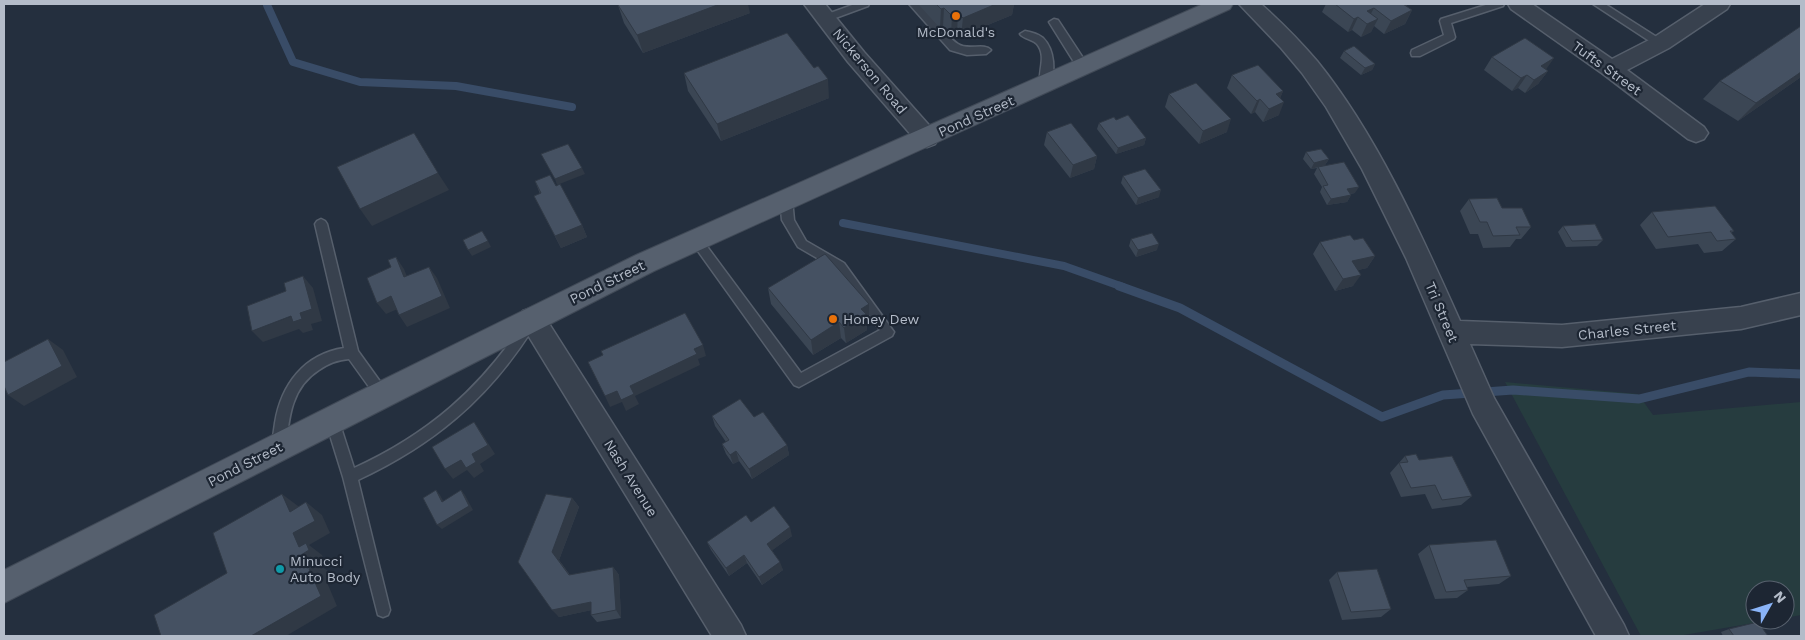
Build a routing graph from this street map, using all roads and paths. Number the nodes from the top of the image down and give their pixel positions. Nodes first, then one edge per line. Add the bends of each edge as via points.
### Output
1 (864, 4) edge
2 (914, 4) edge
3 (1222, 4) edge
4 (1249, 4) edge
5 (1499, 4) edge
6 (1518, 4) edge
7 (1598, 4) edge
8 (1720, 4) edge
9 (820, 11) edge
10 (1054, 22) dead end
11 (1024, 34) dead end
12 (1661, 43) junction
13 (986, 50) dead end
14 (1416, 53) dead end
15 (1083, 67) junction
16 (1611, 69) junction
17 (1045, 84) junction
18 (1696, 133) dead end
19 (927, 138) junction
20 (786, 199) junction
21 (321, 224) dead end
22 (696, 240) junction
23 (1801, 304) edge
24 (532, 319) junction
25 (1450, 332) junction
26 (352, 353) junction
27 (382, 394) junction
28 (332, 419) junction
29 (280, 446) junction
30 (350, 477) junction
31 (4, 587) edge
32 (384, 610) dead end
33 (730, 636) edge
34 (1613, 636) edge

1 - 9 lane
2 - 13 lane via 954,47 967,52
3 - 15 main road, Pond Street
4 - 25 street, Tri Street via 1300,56 1373,166 1411,241
5 - 14 lane via 1445,21 1450,37
6 - 16 street, Tufts Street
7 - 12 lane
8 - 12 street
9 - 19 street, Nickerson Road
10 - 15 lane
11 - 17 lane via 1036,38 1045,48 1049,64
12 - 16 street
15 - 17 main road, Pond Street
16 - 18 street, Tufts Street
17 - 19 main road, Pond Street
19 - 20 main road, Pond Street
20 - 22 main road, Pond Street
20 - 22 lane via 788,220 802,244 840,266 888,332 799,381
21 - 26 lane
22 - 24 main road, Pond Street
23 - 25 street, Charles Street via 1741,318 1562,336
24 - 27 main road, Pond Street
24 - 30 lane via 512,354 484,386 442,424 398,454
24 - 33 street, Nash Avenue
25 - 34 street, Tri Street via 1478,393
26 - 27 lane
26 - 29 lane via 329,357 309,368 292,387 284,411
27 - 28 main road, Pond Street
28 - 29 main road, Pond Street
28 - 30 lane
29 - 31 main road, Pond Street
30 - 32 lane

